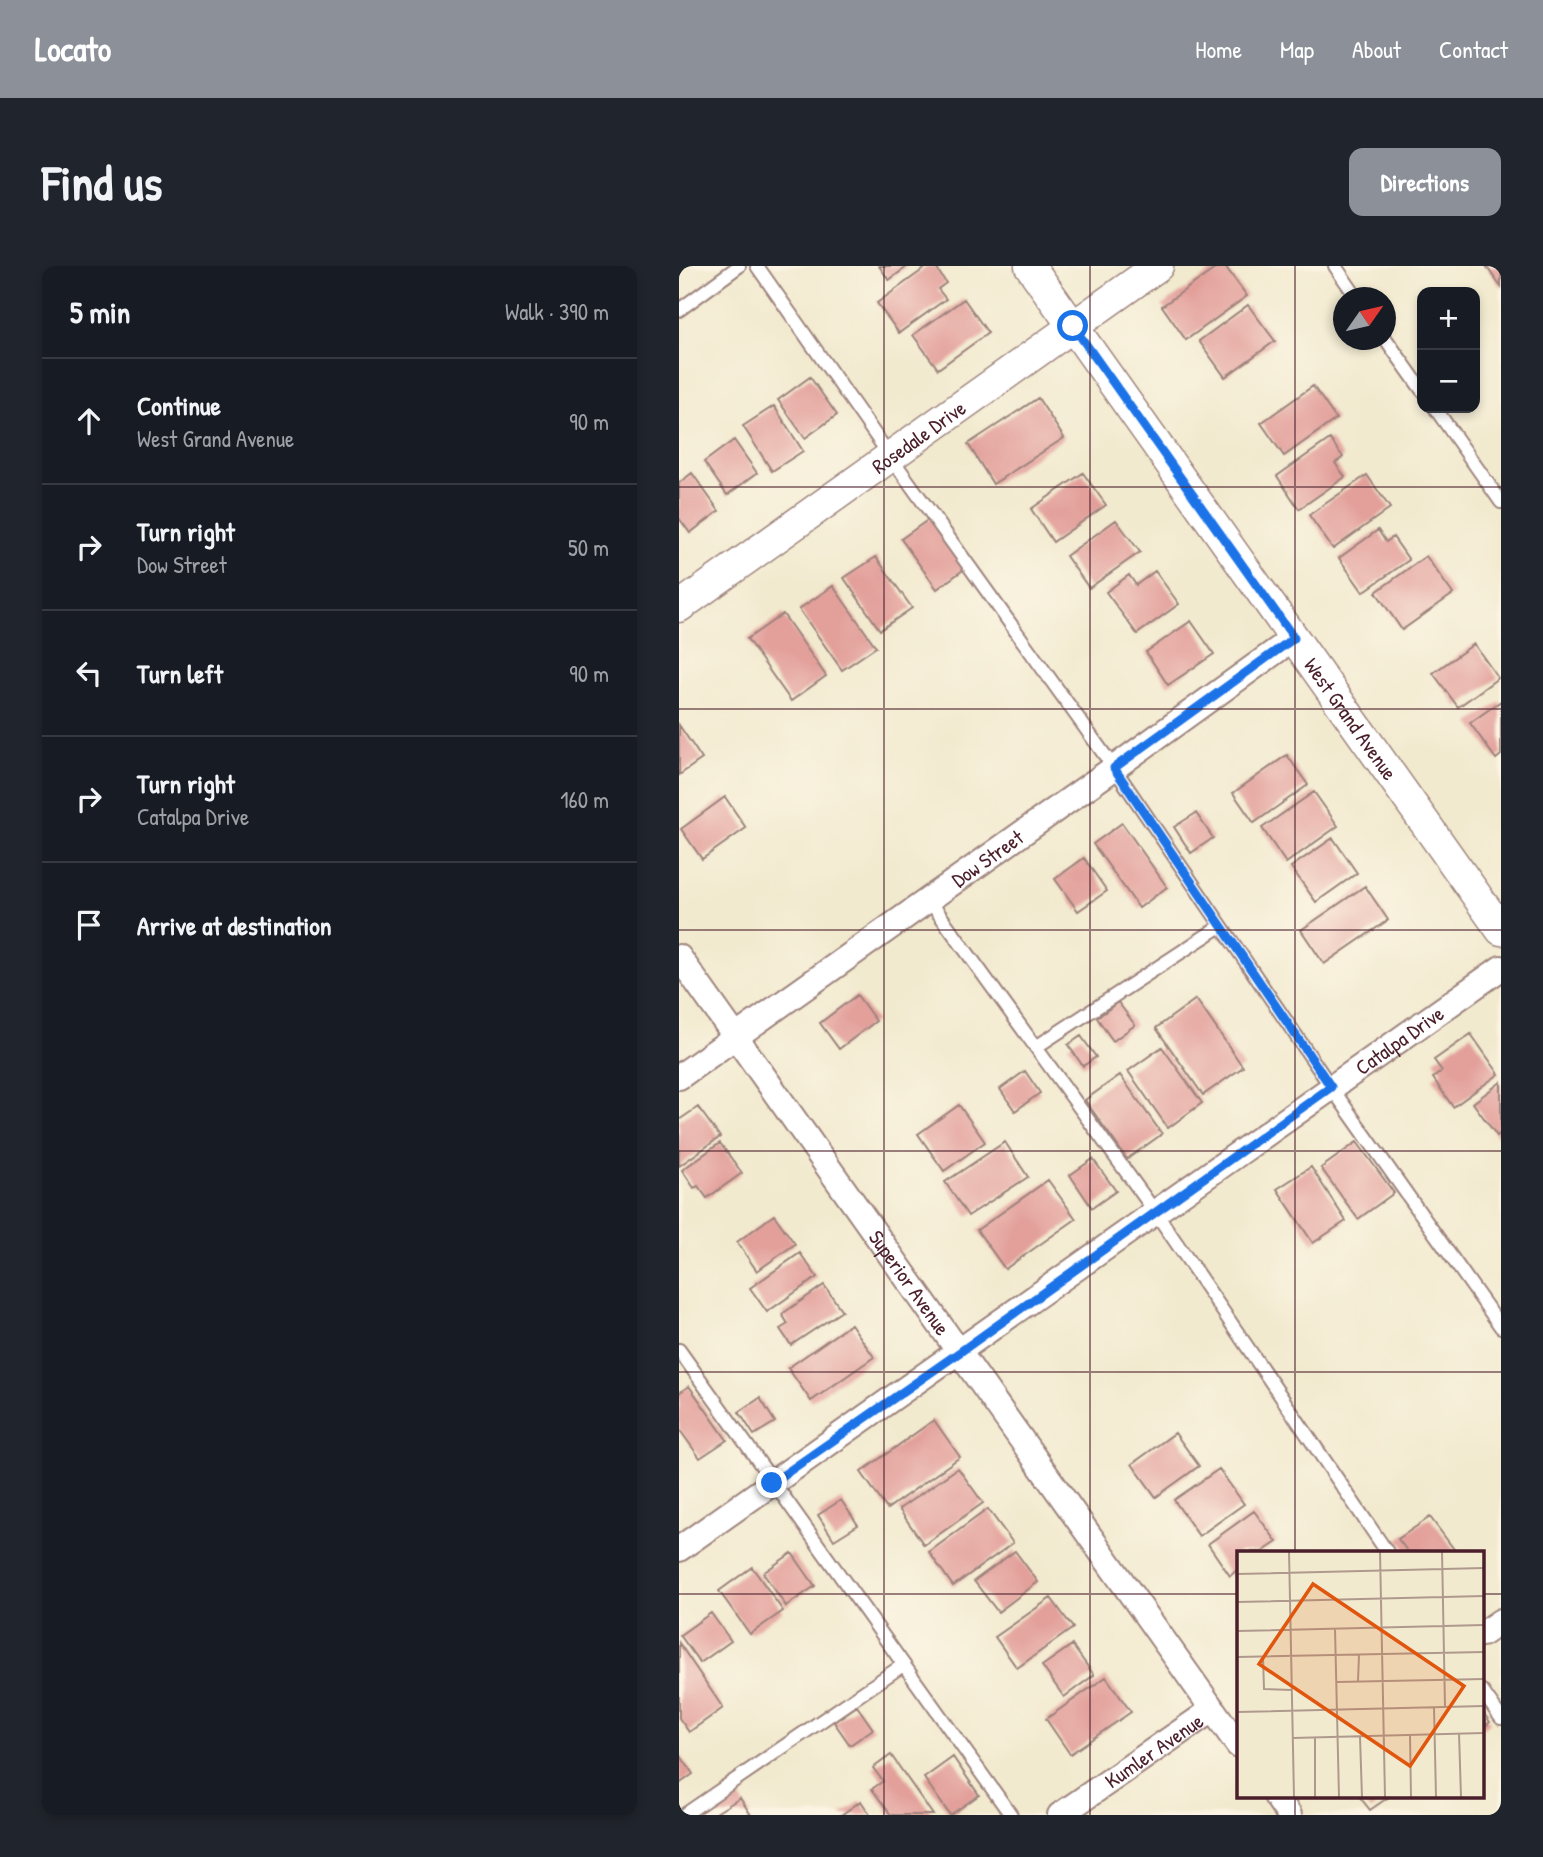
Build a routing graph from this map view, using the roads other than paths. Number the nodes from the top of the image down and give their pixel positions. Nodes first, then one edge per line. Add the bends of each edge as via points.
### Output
1 (739, 266) edge
2 (757, 266) edge
3 (1030, 266) edge
4 (1158, 266) edge
5 (1335, 266) edge
6 (1349, 287) edge
7 (679, 310) edge
8 (1073, 326) junction
9 (1394, 350) edge
10 (1417, 383) edge
11 (1439, 413) edge
12 (890, 456) junction
13 (1501, 502) edge
14 (679, 607) edge
15 (1294, 638) junction
16 (1114, 768) junction
17 (929, 900) junction
18 (1221, 926) junction
19 (1501, 930) edge
20 (679, 957) edge
21 (1501, 968) edge
22 (736, 1037) junction
23 (1035, 1046) junction
24 (679, 1077) edge
25 (1331, 1087) junction
26 (1156, 1213) junction
27 (1501, 1327) edge
28 (679, 1350) edge
29 (960, 1352) junction
30 (772, 1483) junction
31 (679, 1549) edge
32 (1386, 1551) edge
33 (1501, 1620) edge
34 (1483, 1633) edge
35 (903, 1665) junction
36 (1483, 1692) edge
37 (1212, 1710) junction
38 (1501, 1718) edge
39 (1237, 1744) edge
40 (1277, 1798) edge
41 (684, 1815) edge
42 (1011, 1815) edge
43 (1059, 1815) edge
44 (1289, 1815) edge

1 - 7 lane
2 - 12 lane
3 - 8 street, West Grand Avenue
4 - 8 street, Rosedale Drive
5 - 6 lane
8 - 12 street, Rosedale Drive
8 - 15 street, West Grand Avenue
9 - 10 lane
11 - 13 lane
12 - 14 street, Rosedale Drive
12 - 16 lane
15 - 16 street, Dow Street
15 - 19 street, West Grand Avenue
16 - 17 street, Dow Street
16 - 18 lane
17 - 22 street, Dow Street
17 - 23 lane
18 - 23 lane
18 - 25 lane
20 - 22 street, Superior Avenue
21 - 25 street, Catalpa Drive
22 - 24 street, Dow Street
22 - 29 street, Superior Avenue
23 - 26 lane
25 - 26 street, Catalpa Drive
25 - 27 lane
26 - 29 street, Catalpa Drive
26 - 32 lane
28 - 30 lane
29 - 30 street, Catalpa Drive
29 - 37 street, Superior Avenue
30 - 31 street, Catalpa Drive
30 - 35 lane
33 - 34 street
35 - 41 lane
35 - 42 lane
36 - 38 lane
37 - 39 street, Superior Avenue
37 - 43 street, Kumler Avenue
40 - 44 street

